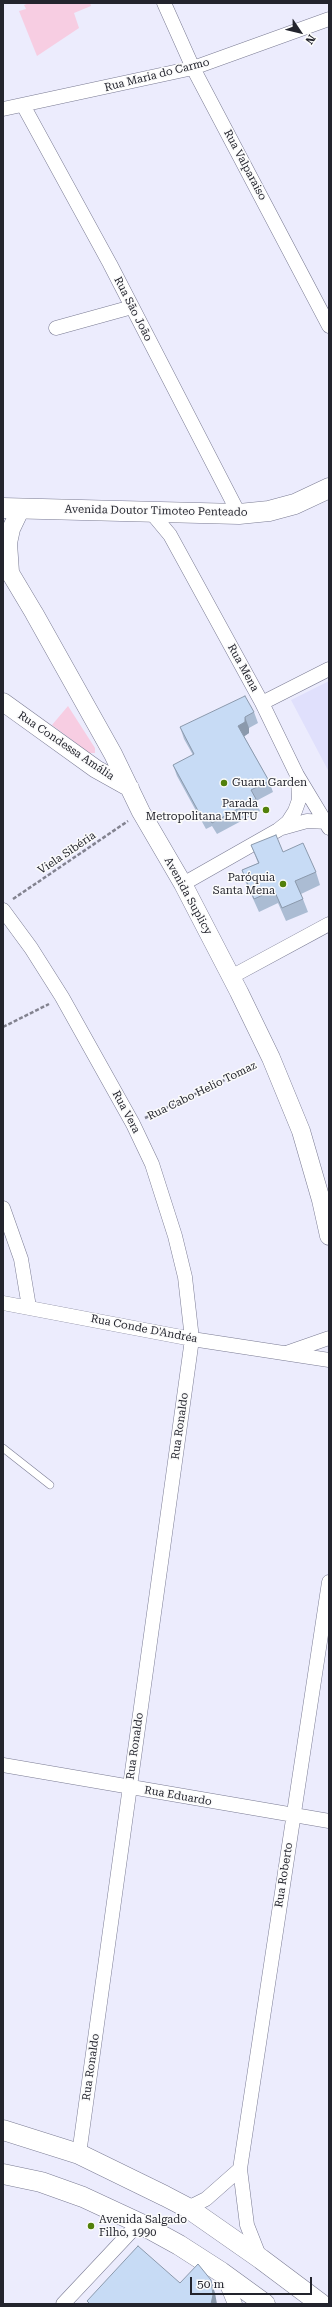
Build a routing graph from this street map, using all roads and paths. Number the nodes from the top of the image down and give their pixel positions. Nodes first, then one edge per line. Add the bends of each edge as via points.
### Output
1 (164, 3) edge
2 (329, 19) edge
3 (193, 68) junction
4 (23, 105) junction
5 (3, 109) edge
6 (132, 307) junction
7 (329, 326) edge
8 (56, 328) dead end
9 (329, 488) edge
10 (12, 508) edge
11 (150, 511) junction
12 (239, 514) junction
13 (7, 567) edge
14 (329, 670) edge
15 (3, 702) edge
16 (262, 703) junction
17 (297, 775) junction
18 (130, 788) junction
19 (141, 812) junction
20 (328, 824) edge
21 (278, 830) junction
22 (182, 884) junction
23 (6, 906) edge
24 (329, 924) edge
25 (231, 976) junction
26 (62, 997) junction
27 (3, 1027) edge
28 (271, 1058) junction
29 (133, 1124) junction
30 (3, 1208) edge
31 (329, 1236) edge
32 (3, 1303) edge
33 (29, 1307) junction
34 (329, 1338) edge
35 (192, 1339) junction
36 (286, 1353) junction
37 (329, 1360) edge
38 (3, 1448) edge
39 (50, 1485) dead end
40 (329, 1582) edge
41 (3, 1765) edge
42 (129, 1788) junction
43 (293, 1816) junction
44 (329, 1821) edge
45 (3, 2130) edge
46 (79, 2154) junction
47 (240, 2169) junction
48 (3, 2174) edge
49 (188, 2208) junction
50 (139, 2223) junction
51 (261, 2258) junction
52 (221, 2272) junction
53 (63, 2304) edge
54 (235, 2304) edge
55 (265, 2304) edge
56 (321, 2304) edge

1 - 3 street, Rua Valparaiso
2 - 3 street, Rua Maria do Carmo
3 - 4 street, Rua Maria do Carmo
3 - 7 street, Rua Valparaiso
4 - 5 street, Rua Maria do Carmo
4 - 6 street, Rua São João
6 - 8 street
6 - 12 street, Rua São João
9 - 12 main road, Avenida Doutor Timoteo Penteado via 295,504 269,511
10 - 11 main road, Avenida Doutor Timoteo Penteado
10 - 13 street, Avenida Suplicy
11 - 12 main road, Avenida Doutor Timoteo Penteado
11 - 16 street, Rua Mena via 170,535
13 - 18 street, Avenida Suplicy
14 - 16 street
15 - 18 street, Rua Condessa Amália via 96,769
16 - 17 street, Rua Mena
17 - 20 street, Rua Mena
17 - 21 street via 300,787 299,800 288,822
18 - 19 street, Avenida Suplicy
19 - 22 street, Avenida Suplicy
19 - 23 path, Viela Sibéria
20 - 21 street via 299,822
21 - 22 street
22 - 25 street, Avenida Suplicy
23 - 26 street, Rua Vera
24 - 25 street
25 - 28 street, Avenida Suplicy
26 - 27 path
26 - 29 street, Rua Vera
28 - 29 path, Rua Cabo Helio Tomaz
28 - 31 street, Avenida Suplicy via 301,1131
29 - 35 street, Rua Vera via 152,1164 175,1236 184,1277
30 - 33 street via 21,1258
32 - 33 street, Rua Conde D'Andréa
33 - 35 street, Rua Conde D'Andréa
34 - 36 street, Rua Conde D'Andréa
35 - 36 street, Rua Conde D'Andréa
35 - 42 street, Rua Ronaldo
36 - 37 street, Rua Conde D'Andréa
38 - 39 lane
40 - 43 street, Rua Roberto
41 - 42 street, Rua Eduardo
42 - 43 street, Rua Eduardo
42 - 46 street, Rua Ronaldo
43 - 44 street, Rua Eduardo
43 - 47 street, Rua Roberto
45 - 46 main road
46 - 49 main road
47 - 49 street via 206,2199
47 - 51 street, Rua Roberto via 247,2225
48 - 50 main road via 55,2187
49 - 51 main road
50 - 52 main road
50 - 53 street
51 - 56 main road
52 - 54 street
52 - 55 main road

